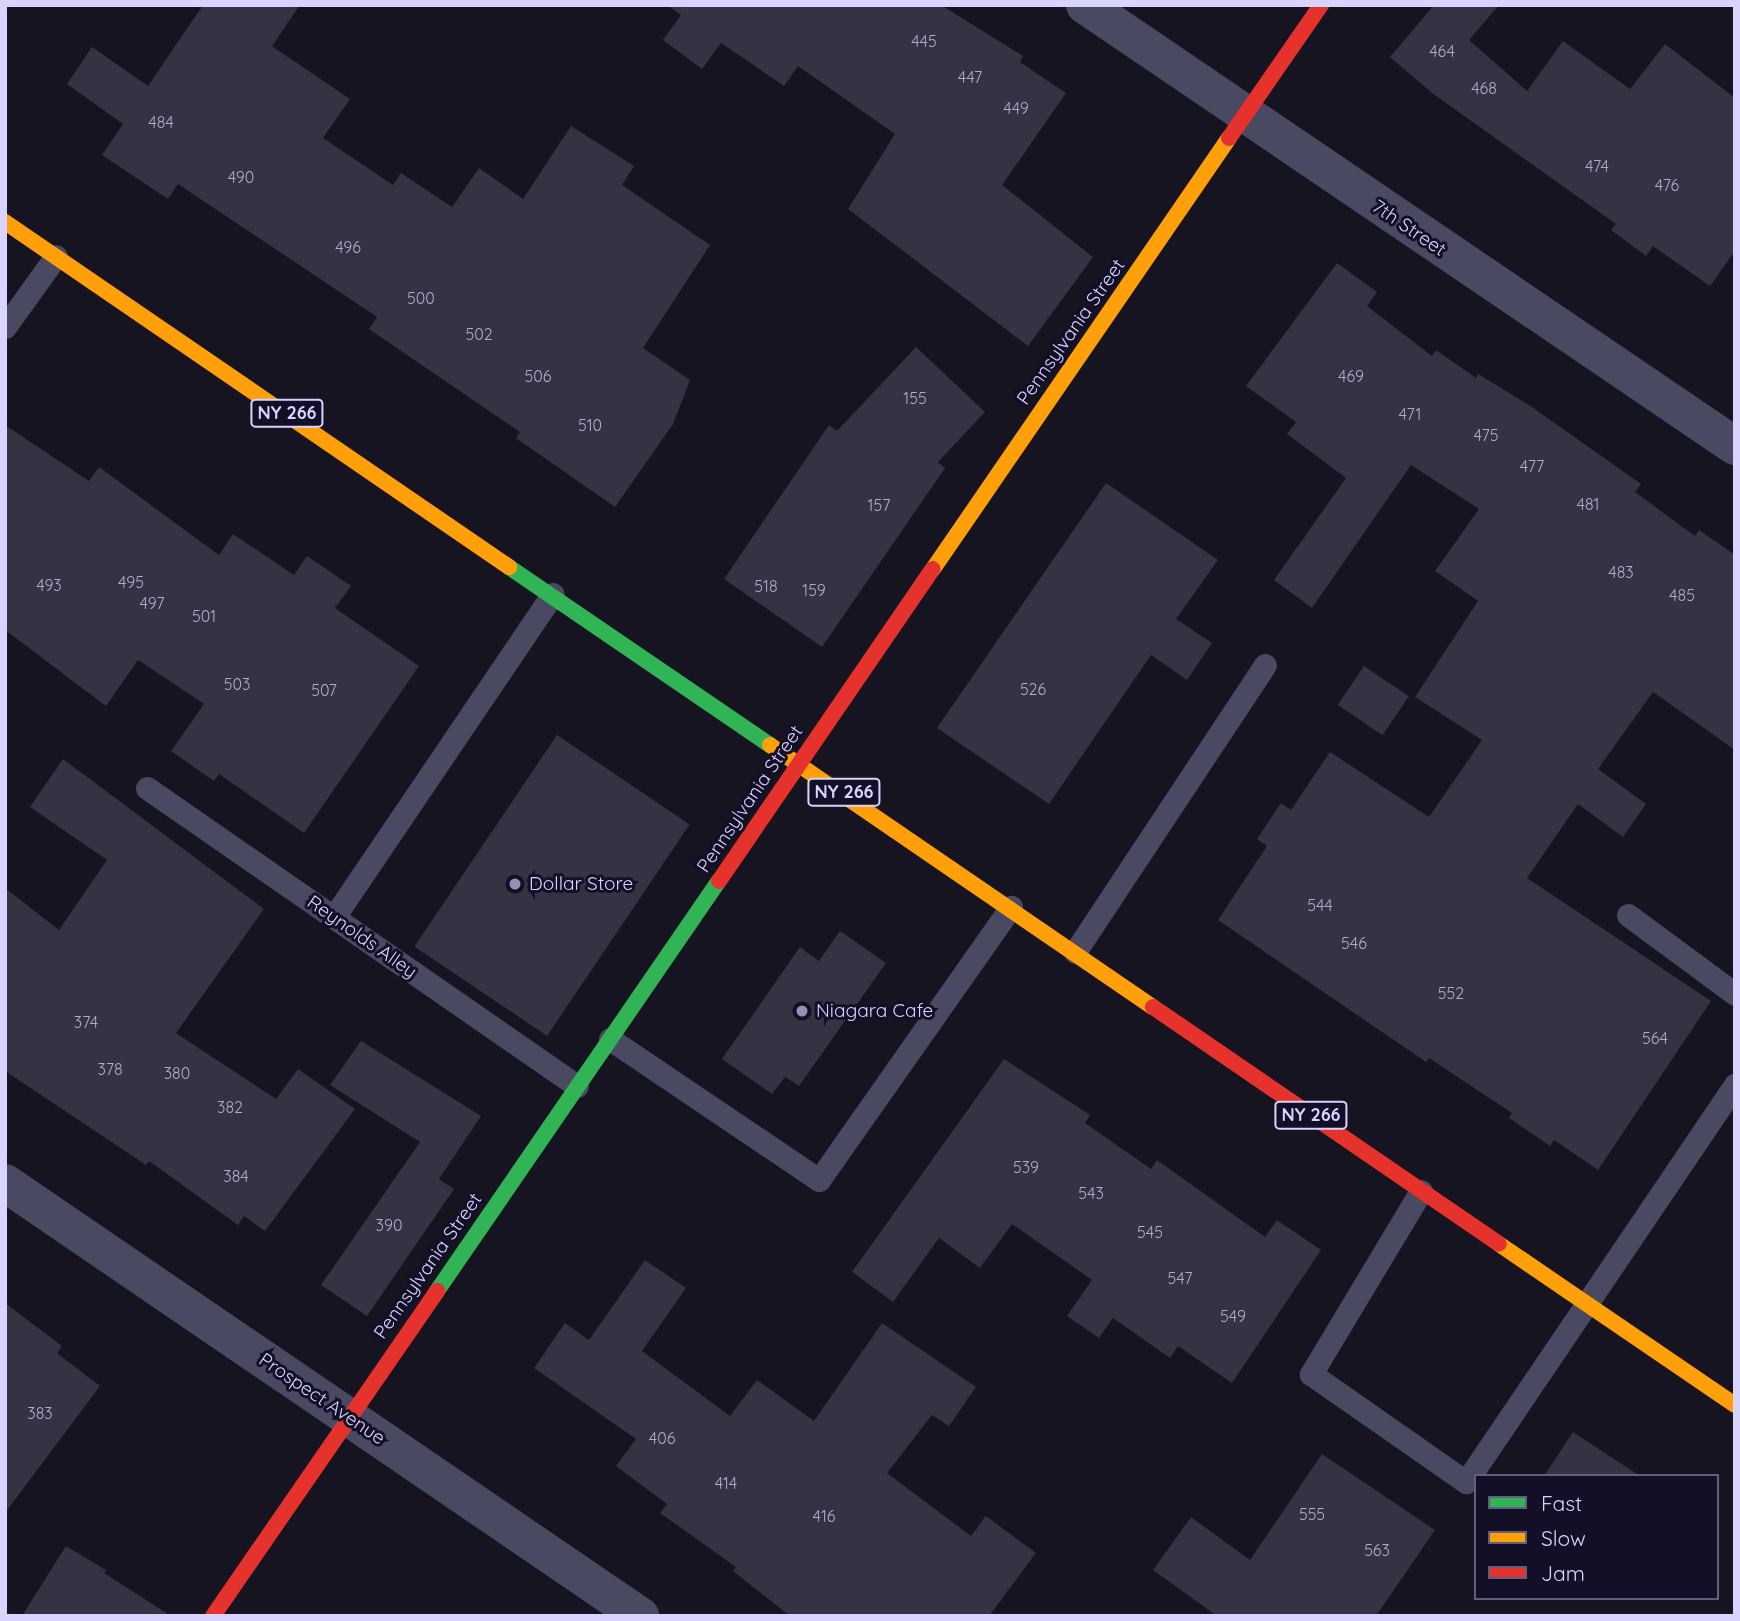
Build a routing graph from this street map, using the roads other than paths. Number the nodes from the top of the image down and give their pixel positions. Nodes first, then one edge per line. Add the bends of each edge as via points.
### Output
1 (1085, 5) edge
2 (1321, 5) edge
3 (1244, 117) junction
4 (5, 222) edge
5 (56, 256) junction
6 (5, 327) edge
7 (1735, 446) edge
8 (553, 594) junction
9 (1265, 665) dead end
10 (800, 762) junction
11 (147, 788) dead end
12 (1011, 907) junction
13 (1628, 915) dead end
14 (334, 917) junction
15 (1074, 951) junction
16 (1735, 994) edge
17 (610, 1039) junction
18 (1735, 1085) edge
19 (577, 1086) junction
20 (5, 1183) edge
21 (1421, 1191) junction
22 (1586, 1305) junction
23 (1735, 1405) edge
24 (349, 1418) junction
25 (213, 1616) edge
26 (640, 1616) edge

1 - 3 street, 7th Street
2 - 3 main road, Pennsylvania Street
3 - 7 street, 7th Street
3 - 10 main road, Pennsylvania Street
4 - 5 main road, NY 266
5 - 6 lane
5 - 8 main road, NY 266
8 - 10 main road, NY 266
8 - 14 lane
9 - 15 lane
10 - 12 main road, NY 266
10 - 17 main road, Pennsylvania Street
11 - 14 lane, Reynolds Alley
12 - 15 main road, NY 266
12 - 17 lane via 819,1180
13 - 16 lane
14 - 19 lane, Reynolds Alley
15 - 21 main road, NY 266
17 - 19 main road, Pennsylvania Street
18 - 22 lane
19 - 24 main road, Pennsylvania Street
20 - 24 street, Prospect Avenue
21 - 22 main road, NY 266
21 - 22 lane via 1311,1374 1466,1482
22 - 23 main road, NY 266
24 - 25 main road, Pennsylvania Street
24 - 26 street, Prospect Avenue

